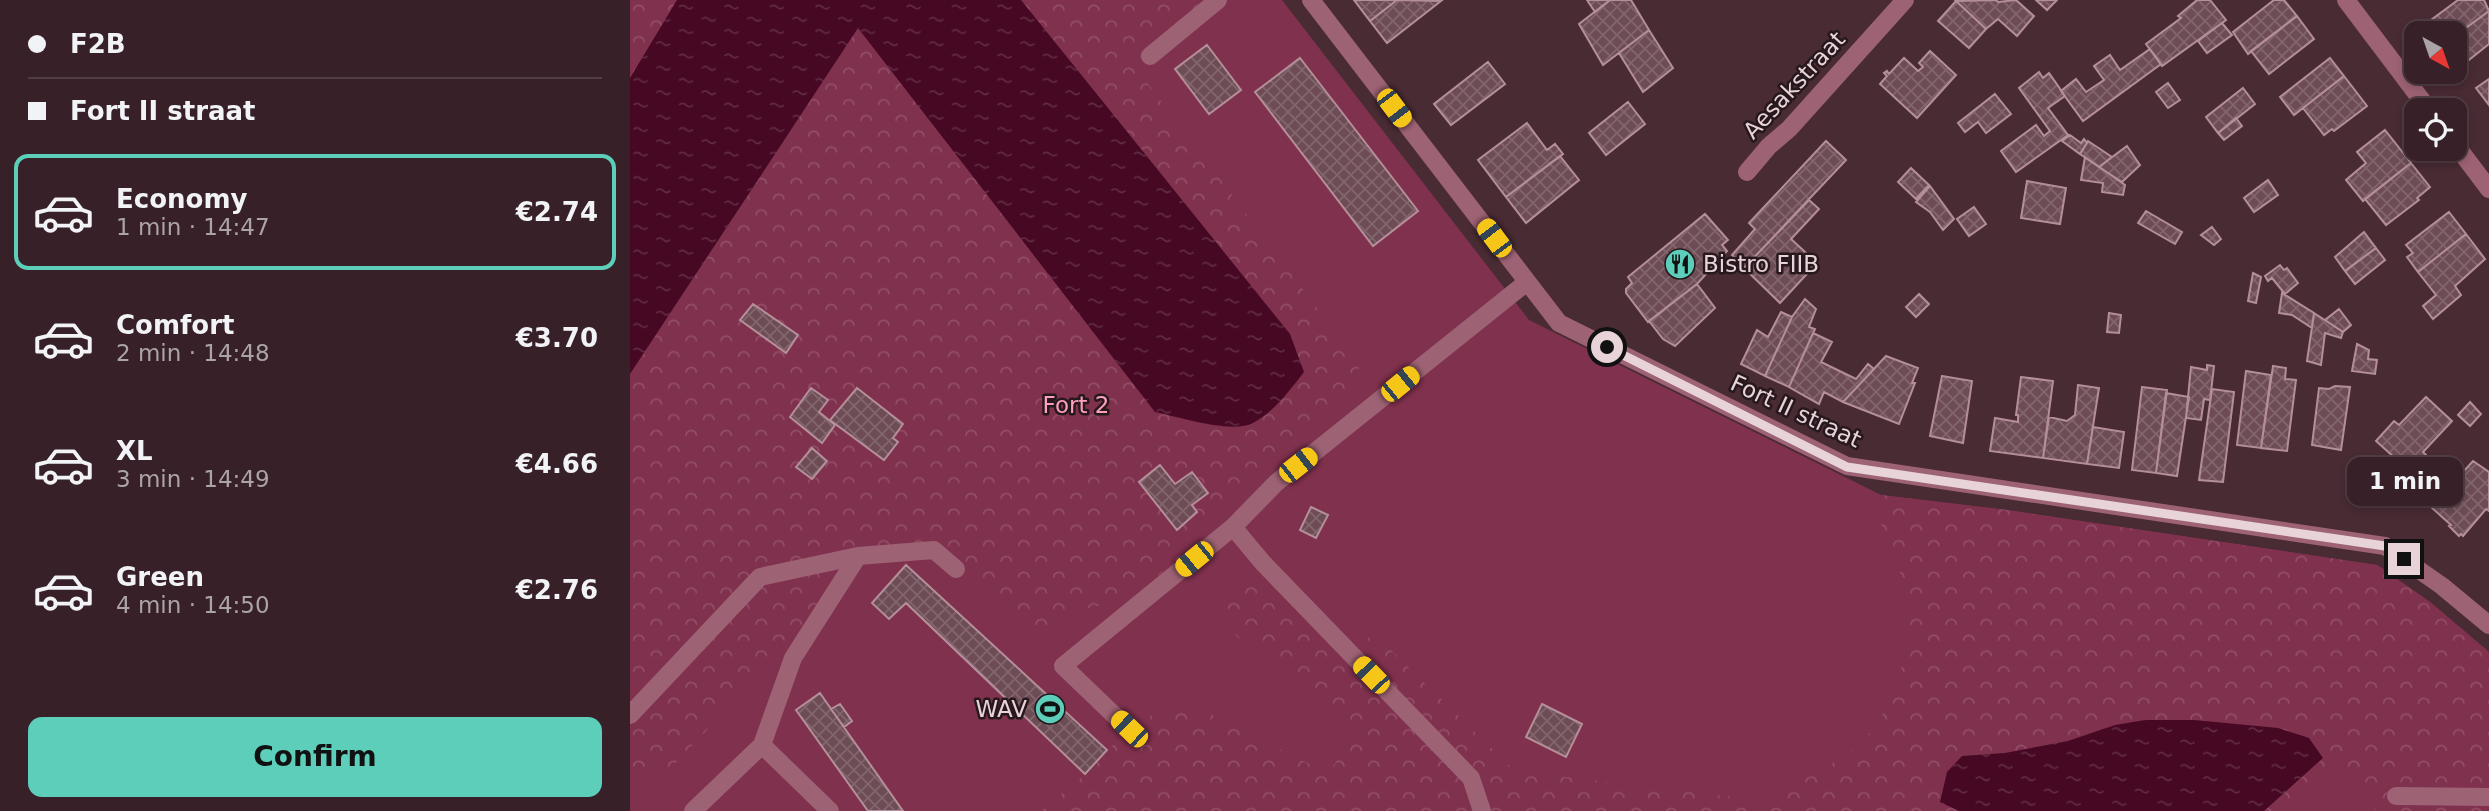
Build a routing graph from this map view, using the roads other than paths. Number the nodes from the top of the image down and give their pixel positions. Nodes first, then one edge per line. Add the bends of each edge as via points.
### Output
1 (1218, 0) edge
2 (1311, 0) edge
3 (1905, 0) edge
4 (2346, 0) edge
5 (1150, 56) dead end
6 (2420, 98) edge
7 (2467, 160) edge
8 (1747, 172) dead end
9 (2489, 189) edge
10 (1527, 282) junction
11 (1233, 527) junction
12 (858, 556) junction
13 (956, 569) dead end
14 (2489, 625) edge
15 (630, 715) edge
16 (1137, 737) dead end
17 (762, 745) junction
18 (2396, 796) dead end
19 (2489, 796) edge
20 (693, 811) edge
21 (831, 811) edge
22 (1482, 811) edge

1 - 5 street
2 - 10 street, Fort II straat
3 - 8 street, Aesakstraat
4 - 6 street
7 - 9 street
10 - 11 street via 1276,483
10 - 14 street, Fort II straat via 1559,323 1847,467 2385,546
11 - 16 street via 1063,666
11 - 22 street via 1471,778
12 - 13 street via 934,550
12 - 15 street via 760,577
12 - 17 street via 793,658
17 - 20 street
17 - 21 street
18 - 19 street

